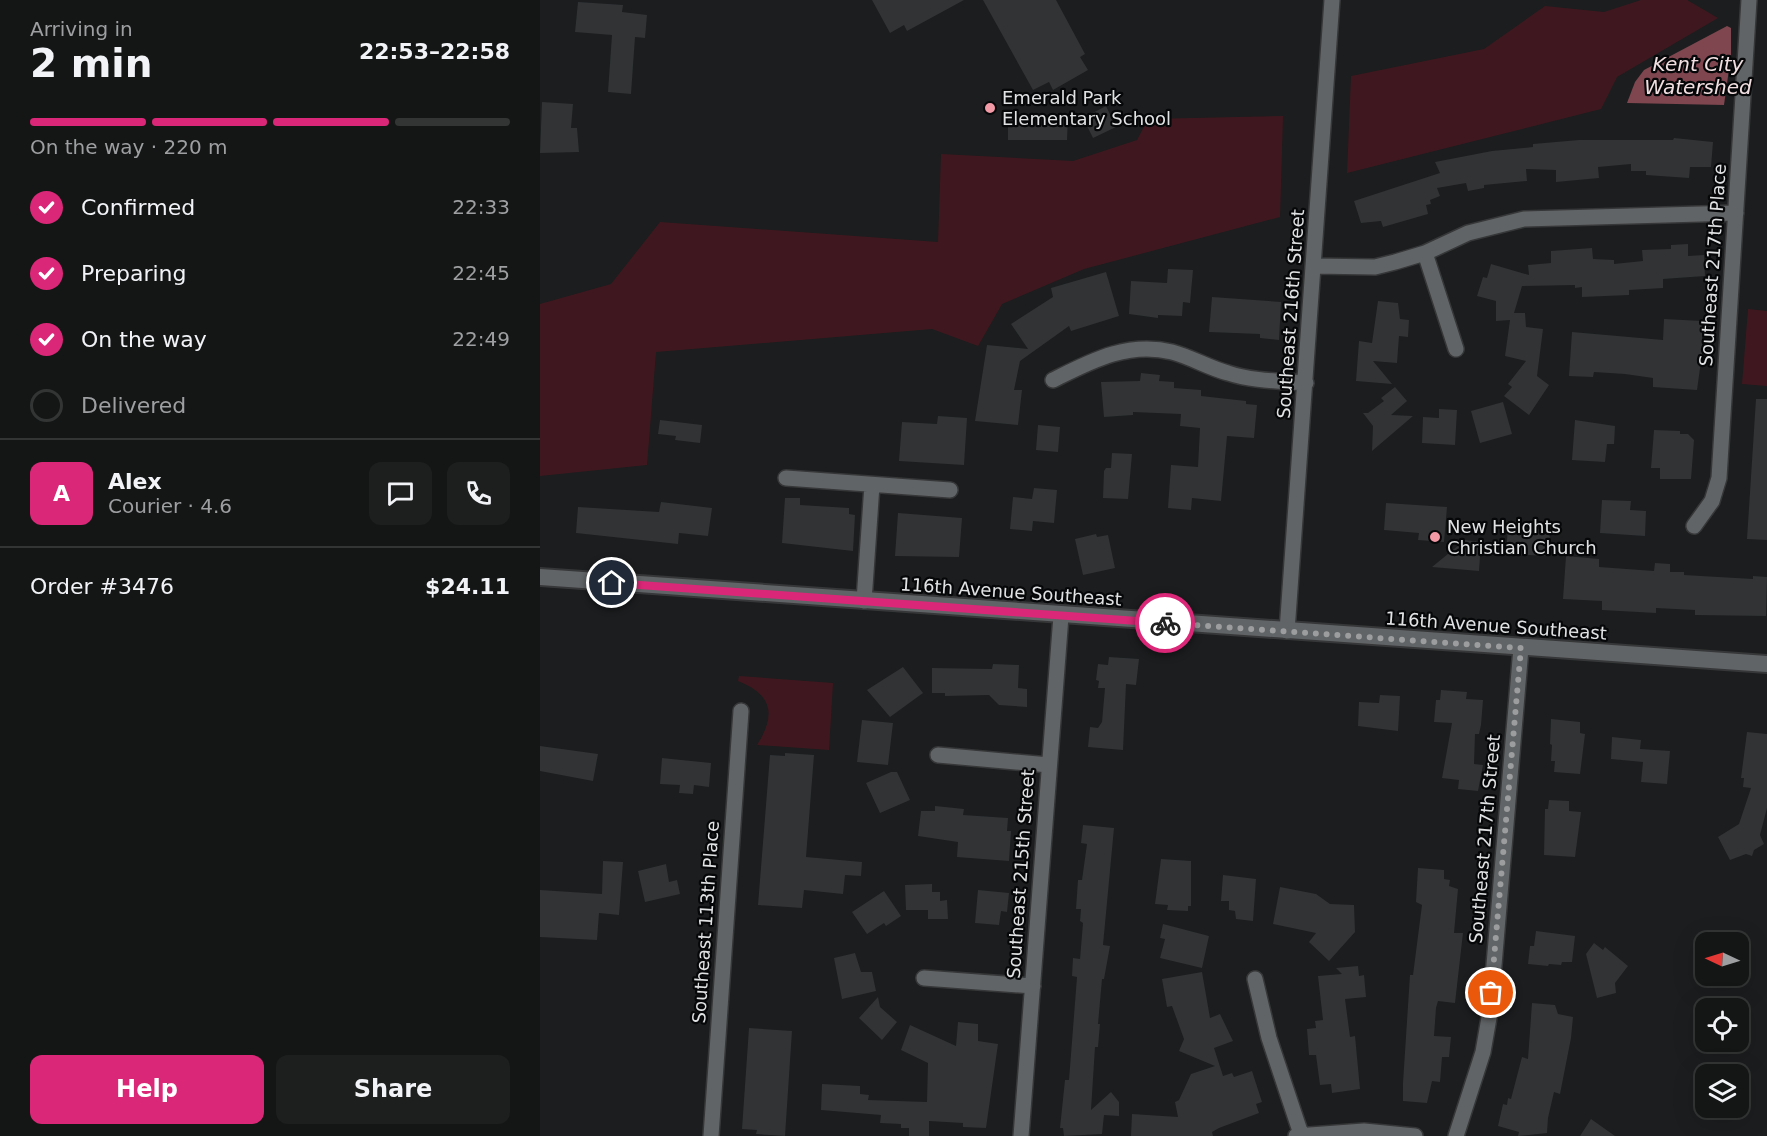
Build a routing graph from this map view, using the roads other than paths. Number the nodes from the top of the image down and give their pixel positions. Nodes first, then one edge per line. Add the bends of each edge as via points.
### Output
1 (1332, 0) edge
2 (1749, 0) edge
3 (1736, 213) junction
4 (1425, 253) junction
5 (1314, 266) junction
6 (1456, 349) dead end
7 (1053, 380) dead end
8 (1306, 383) junction
9 (786, 478) dead end
10 (872, 484) junction
11 (950, 490) dead end
12 (1694, 526) dead end
13 (540, 577) edge
14 (864, 601) junction
15 (1061, 616) junction
16 (1287, 631) junction
17 (1521, 648) junction
18 (1767, 664) edge
19 (741, 711) dead end
20 (938, 755) dead end
21 (1049, 765) junction
22 (924, 978) dead end
23 (1255, 979) dead end
24 (1033, 986) junction
25 (1299, 1135) edge
26 (711, 1136) edge
27 (1021, 1136) edge
28 (1415, 1136) edge
29 (1456, 1136) edge

1 - 5 street, Southeast 216th Street
2 - 3 street, Southeast 217th Place
3 - 4 street via 1524,219 1468,233
3 - 12 street, Southeast 217th Place via 1719,478 1712,501
4 - 5 street via 1375,267
4 - 6 street
5 - 8 street, Southeast 216th Street
7 - 8 street via 1093,360 1142,349 1172,352 1242,377
8 - 16 street, Southeast 216th Street
9 - 10 street
10 - 11 street
10 - 14 street
13 - 14 main road, 116th Avenue Southeast
14 - 15 main road, 116th Avenue Southeast
15 - 16 main road, 116th Avenue Southeast
15 - 21 street, Southeast 215th Street
16 - 17 main road, 116th Avenue Southeast
17 - 18 main road, 116th Avenue Southeast
17 - 29 street, Southeast 217th Street via 1490,1012 1483,1052
19 - 26 street, Southeast 113th Place
20 - 21 street
21 - 24 street, Southeast 215th Street
22 - 24 street
23 - 25 street
24 - 27 street, Southeast 215th Street
25 - 28 street via 1364,1131

